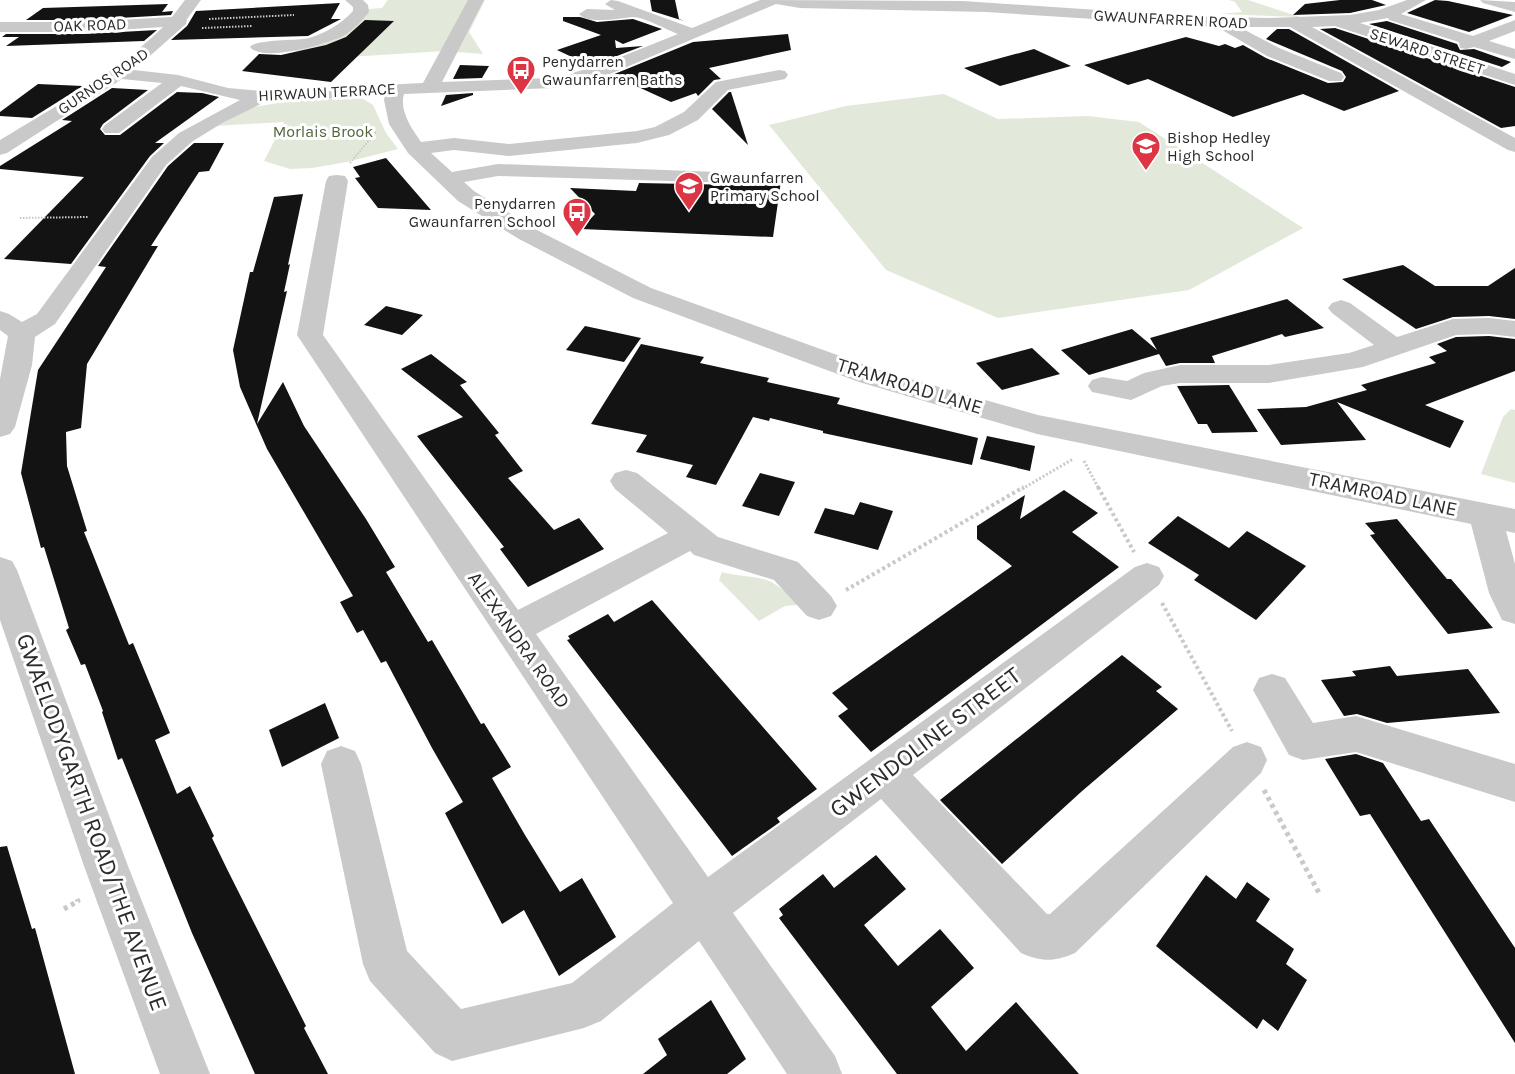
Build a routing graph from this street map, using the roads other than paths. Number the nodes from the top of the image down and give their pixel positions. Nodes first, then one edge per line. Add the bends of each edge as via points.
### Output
1 (193, 0) edge
2 (353, 0) edge
3 (476, 0) edge
4 (776, 0) edge
5 (1418, 0) edge
6 (1488, 0) edge
7 (576, 2) dead end
8 (616, 2) edge
9 (1515, 8) edge
10 (635, 12) junction
11 (1382, 13) junction
12 (587, 14) dead end
13 (1339, 21) junction
14 (1224, 22) junction
15 (1292, 22) junction
16 (178, 23) junction
17 (0, 27) edge
18 (1513, 27) edge
19 (691, 33) junction
20 (1474, 41) junction
21 (258, 47) dead end
22 (1515, 54) edge
23 (1439, 55) junction
24 (1327, 59) dead end
25 (1307, 66) junction
26 (1403, 71) junction
27 (118, 73) junction
28 (779, 75) dead end
29 (1335, 77) dead end
30 (178, 80) junction
31 (1515, 80) edge
32 (430, 87) junction
33 (396, 89) junction
34 (1388, 96) dead end
35 (261, 98) junction
36 (112, 129) dead end
37 (1510, 140) edge
38 (0, 149) edge
39 (415, 149) junction
40 (739, 177) dead end
41 (447, 179) junction
42 (336, 181) road end
43 (1341, 308) dead end
44 (11, 326) edge
45 (1515, 328) edge
46 (1394, 347) junction
47 (1102, 386) dead end
48 (0, 427) edge
49 (626, 481) dead end
50 (1500, 518) edge
51 (692, 535) junction
52 (0, 570) edge
53 (1147, 576) road end
54 (819, 606) road end
55 (1515, 609) edge
56 (512, 630) junction
57 (1272, 690) dead end
58 (1247, 760) road end
59 (341, 764) dead end
60 (884, 773) junction
61 (1515, 783) edge
62 (704, 907) junction
63 (185, 1074) edge
64 (817, 1074) edge

1 - 16 street, GURNOS ROAD
2 - 21 street via 360,5 361,12 355,20 312,44
3 - 32 street
4 - 14 street, GWAUNFARREN ROAD via 980,7
4 - 19 street, GWAUNFARREN ROAD
5 - 11 street, GWAUNFARREN ROAD
6 - 9 street
7 - 8 street via 592,6
8 - 10 street
10 - 12 street
10 - 19 street
11 - 13 street, GWAUNFARREN ROAD
11 - 20 street
13 - 15 street, GWAUNFARREN ROAD
13 - 23 street, SEWARD STREET
14 - 15 street, GWAUNFARREN ROAD
14 - 25 street via 1238,34 1281,49
15 - 26 street
16 - 17 street, OAK ROAD
16 - 27 street, GURNOS ROAD
18 - 20 street
19 - 32 street, GWAUNFARREN ROAD via 579,78 528,85
20 - 22 street
20 - 23 street
23 - 26 street
23 - 31 street, SEWARD STREET
24 - 25 street
25 - 29 street
26 - 34 street
26 - 37 street
27 - 30 street, HIRWAUN TERRACE
27 - 38 street, GURNOS ROAD
28 - 39 street via 722,86 691,116 662,131 637,137 509,150 454,144
30 - 35 street, HIRWAUN TERRACE
30 - 36 street
32 - 33 street, HIRWAUN TERRACE
33 - 35 street, HIRWAUN TERRACE
33 - 39 street, TRAMROAD LANE via 393,100 399,124
35 - 44 street via 186,137 159,161 46,319
39 - 41 street, TRAMROAD LANE
40 - 41 street via 498,170
41 - 50 street, TRAMROAD LANE via 466,196 527,234 642,293 869,376 1037,424
42 - 56 street, ALEXANDRA ROAD via 310,335
43 - 46 street
44 - 48 street via 18,365
45 - 46 street via 1453,327
46 - 47 street via 1353,360 1269,374 1180,374 1154,379 1131,391
49 - 51 street
50 - 55 street via 1506,593
51 - 54 street via 706,546 786,571
51 - 56 street
52 - 63 street, GWAELODYGARTH ROAD/THE AVENUE
53 - 60 street, GWENDOLINE STREET
56 - 62 street, ALEXANDRA ROAD
57 - 61 street via 1303,742 1356,734
58 - 60 street via 1059,936 1037,937
59 - 62 street, GWENDOLINE STREET via 387,964 452,1036 584,1004
60 - 62 street, GWENDOLINE STREET
62 - 64 street, ALEXANDRA ROAD

